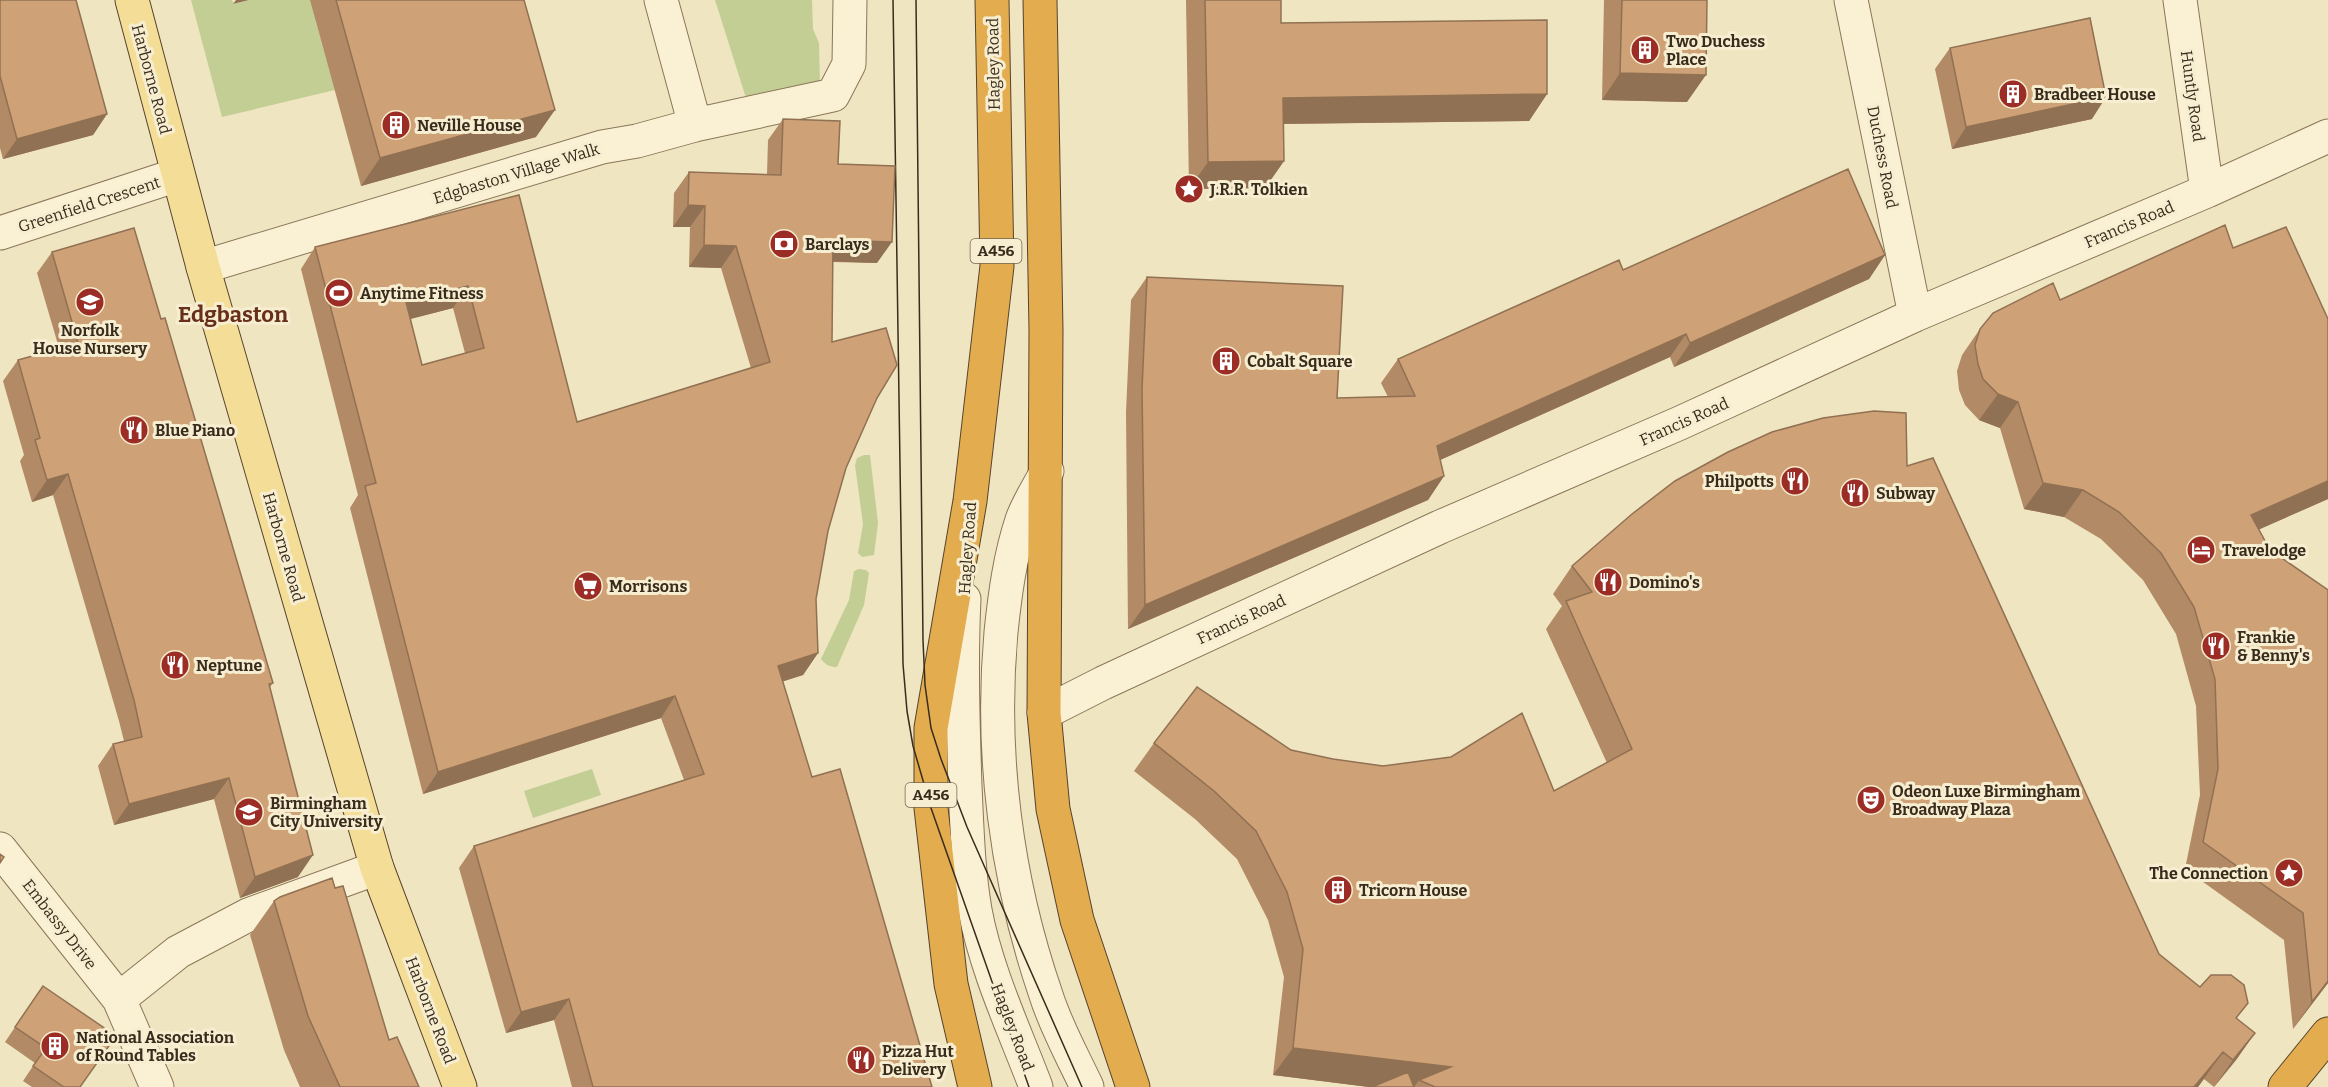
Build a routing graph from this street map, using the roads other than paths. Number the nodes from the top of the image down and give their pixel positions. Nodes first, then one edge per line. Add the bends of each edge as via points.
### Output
1 (132, 0) edge
2 (661, 0) edge
3 (850, 0) edge
4 (992, 0) edge
5 (1040, 0) edge
6 (1851, 0) edge
7 (2180, 0) edge
8 (695, 125) junction
9 (2328, 136) edge
10 (177, 175) junction
11 (2207, 191) junction
12 (0, 233) edge
13 (203, 267) junction
14 (1915, 315) junction
15 (1047, 471) junction
16 (970, 501) junction
17 (1044, 713) junction
18 (0, 849) edge
19 (377, 868) junction
20 (119, 999) junction
21 (2328, 1034) edge
22 (158, 1087) edge
23 (460, 1087) edge
24 (975, 1087) edge
25 (1036, 1087) edge
26 (1087, 1087) edge
27 (1133, 1087) edge
28 (2285, 1087) edge

1 - 10 main road, Harborne Road
2 - 8 street
3 - 8 street, Edgbaston Village Walk via 849,64 833,95
4 - 16 highway, Hagley Road / A456 via 997,266
5 - 15 highway, A456
6 - 14 street, Duchess Road
7 - 11 street, Huntly Road
8 - 13 street, Edgbaston Village Walk via 602,147
9 - 11 street, Francis Road
10 - 12 street, Greenfield Crescent
10 - 13 main road, Harborne Road
11 - 14 street, Francis Road
13 - 19 main road, Harborne Road
14 - 17 street, Francis Road via 1440,527
15 - 17 highway, A456
15 - 26 street via 1023,518 1010,561 998,672 998,756 1004,812 1034,958 1047,998
16 - 24 highway, A456 via 931,728 931,808 951,984
16 - 25 street, Hagley Road via 962,651 969,864 975,910 990,964
17 - 27 highway, A456 via 1053,808 1077,920
18 - 20 street, Embassy Drive
19 - 20 street via 248,915 178,952
19 - 23 main road, Harborne Road
20 - 22 street, Embassy Drive
21 - 28 highway

